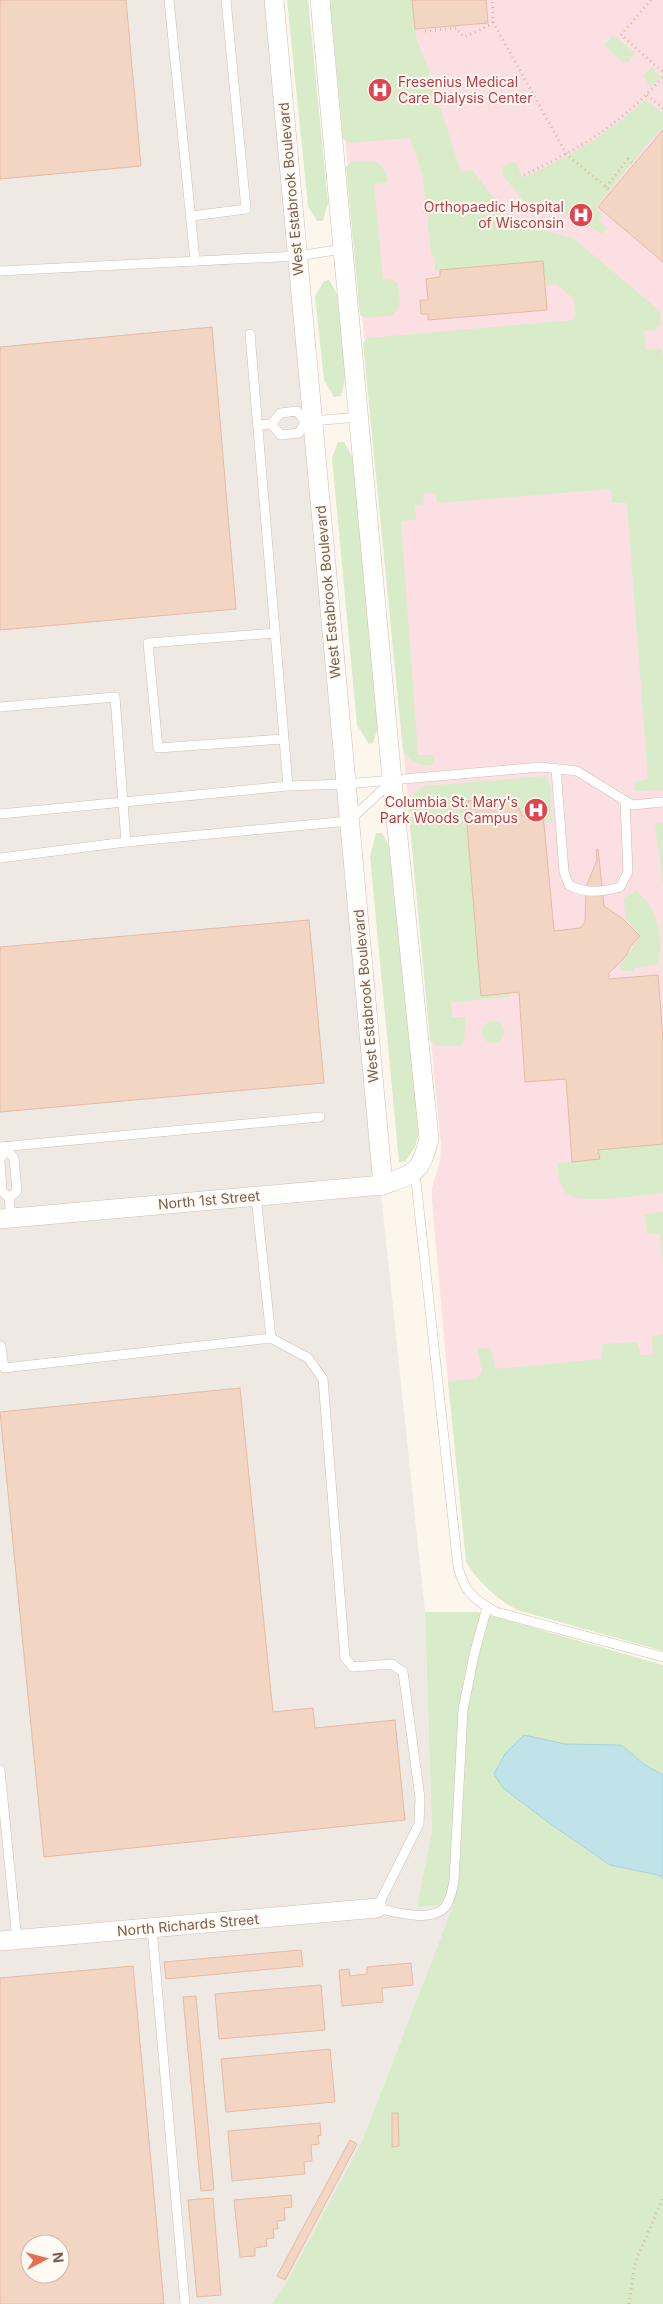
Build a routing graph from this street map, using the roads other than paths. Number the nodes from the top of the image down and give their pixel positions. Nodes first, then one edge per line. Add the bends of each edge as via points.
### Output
1 (169, 0) edge
2 (226, 0) edge
3 (274, 0) edge
4 (320, 0) edge
5 (192, 216) junction
6 (343, 249) junction
7 (297, 256) junction
8 (195, 261) junction
9 (0, 271) edge
10 (250, 334) dead end
11 (358, 417) junction
12 (308, 421) junction
13 (272, 424) junction
14 (258, 426) junction
15 (275, 633) junction
16 (0, 707) edge
17 (283, 739) junction
18 (556, 769) junction
19 (392, 780) junction
20 (346, 784) junction
21 (288, 786) junction
22 (625, 801) junction
23 (123, 802) junction
24 (663, 802) edge
25 (0, 814) edge
26 (350, 821) junction
27 (126, 842) junction
28 (0, 858) edge
29 (320, 1117) dead end
30 (4, 1148) edge
31 (0, 1160) edge
32 (415, 1172) junction
33 (383, 1185) junction
34 (256, 1196) junction
35 (9, 1198) junction
36 (6, 1218) edge
37 (0, 1336) edge
38 (271, 1338) junction
39 (1, 1346) edge
40 (487, 1607) junction
41 (663, 1657) edge
42 (0, 1770) edge
43 (377, 1908) junction
44 (152, 1928) junction
45 (8, 1940) edge
46 (185, 2304) edge

1 - 5 lane
2 - 5 lane via 246,209
3 - 7 street, West Estabrook Boulevard
4 - 6 street
5 - 8 lane
6 - 7 lane
6 - 11 street
7 - 8 lane
7 - 12 street, West Estabrook Boulevard
8 - 9 lane
10 - 14 lane
11 - 12 lane
11 - 19 street
12 - 13 lane via 298,411 281,413
12 - 13 lane via 299,433 281,435
12 - 20 street, West Estabrook Boulevard
13 - 14 lane
14 - 15 lane
15 - 17 lane
15 - 17 lane via 148,643 158,748
16 - 23 lane via 115,697
17 - 21 lane
18 - 19 lane via 540,767
18 - 22 lane via 578,771
18 - 22 lane via 564,872 569,885 580,891 605,892 620,887 628,872
19 - 20 lane
19 - 26 lane
19 - 32 street via 429,1139 424,1158
20 - 21 lane
20 - 26 street, West Estabrook Boulevard
21 - 23 lane
22 - 24 lane via 632,805
23 - 25 lane
23 - 27 lane
26 - 27 lane
26 - 33 street, West Estabrook Boulevard
27 - 28 lane
29 - 30 lane
30 - 31 lane
30 - 35 lane via 14,1158 17,1190
31 - 35 lane via 2,1191
32 - 33 street, North 1st Street
32 - 40 lane via 458,1567 462,1584
33 - 34 street, North 1st Street
34 - 36 street, North 1st Street
34 - 38 lane
35 - 36 lane
37 - 39 lane
38 - 39 lane via 4,1368
38 - 43 lane via 308,1358 323,1379 345,1658 353,1667 392,1664 403,1672 420,1798 419,1824
40 - 41 lane
40 - 43 lane via 462,1710 454,1881 450,1898 436,1914 416,1916
42 - 45 lane
43 - 44 street, North Richards Street
44 - 45 street, North Richards Street
44 - 46 lane

